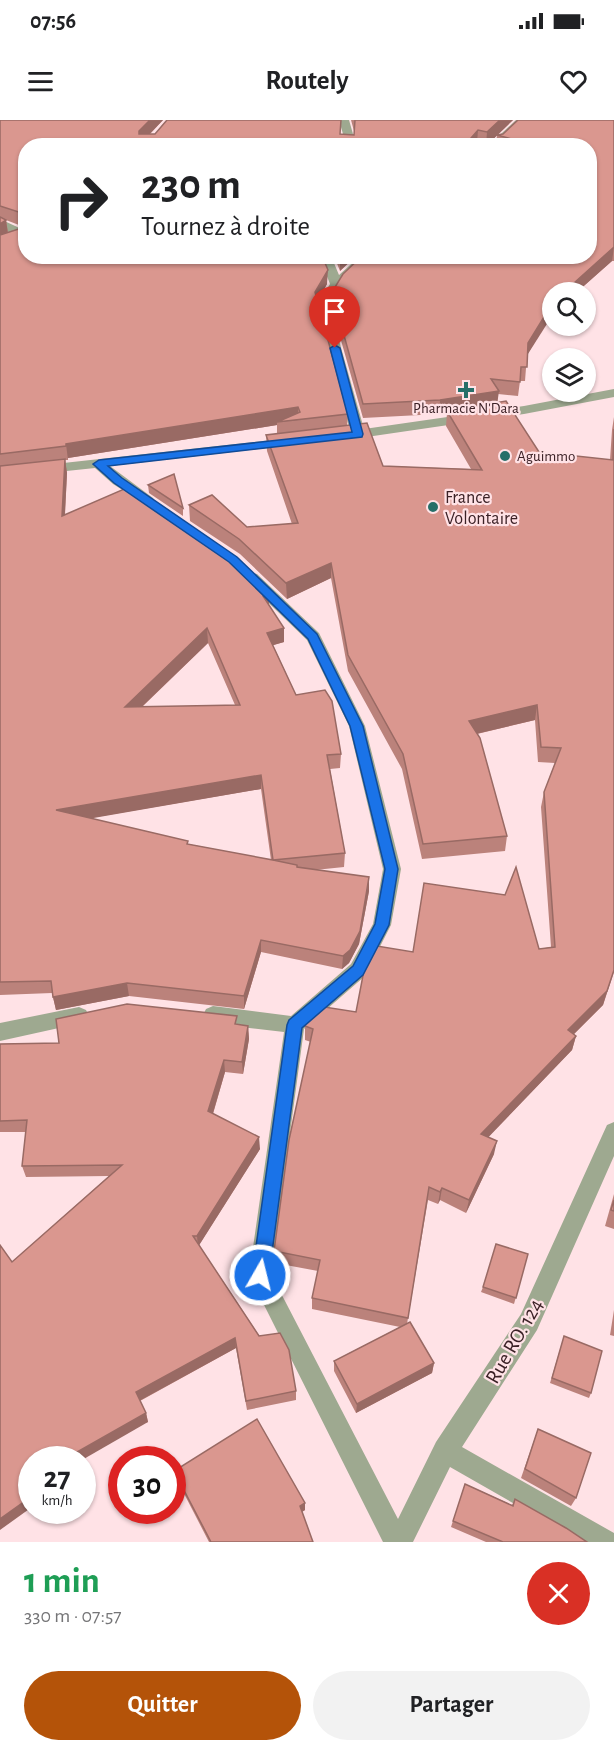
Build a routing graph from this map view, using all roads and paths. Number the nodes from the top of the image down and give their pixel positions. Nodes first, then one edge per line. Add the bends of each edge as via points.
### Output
1 (344, 120) edge
2 (522, 120) edge
3 (347, 138) edge
4 (503, 138) edge
5 (0, 223) edge
6 (18, 230) edge
7 (18, 236) edge
8 (8, 242) edge
9 (329, 264) edge
10 (359, 264) edge
11 (336, 284) junction
12 (614, 393) edge
13 (358, 434) junction
14 (334, 437) edge
15 (299, 441) edge
16 (99, 464) junction
17 (0, 474) edge
18 (166, 514) edge
19 (241, 567) edge
20 (188, 1012) edge
21 (95, 1013) edge
22 (295, 1025) junction
23 (0, 1032) edge
24 (614, 1132) edge
25 (445, 1451) junction
26 (398, 1542) edge
27 (606, 1542) edge

1 - 3 street
2 - 4 street
5 - 6 street
7 - 8 street
9 - 11 street
10 - 11 street
11 - 13 street via 323,305
12 - 13 street
13 - 14 street
15 - 16 street
16 - 17 street
16 - 18 street
19 - 22 street via 313,637 357,726 392,869 382,925 358,970
20 - 22 street
21 - 23 street
22 - 26 street via 260,1275
24 - 25 street, Rue RO. 124 via 529,1322
25 - 26 street, Rue RO. 124
25 - 27 street

